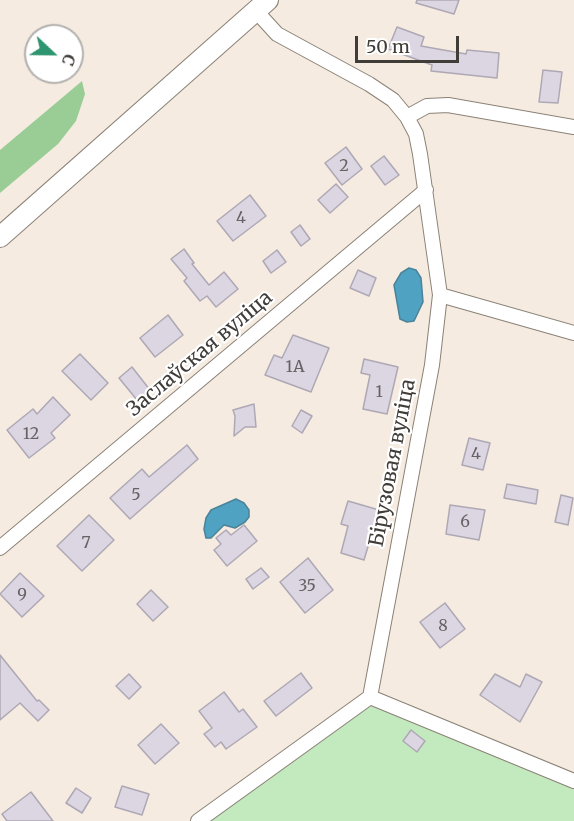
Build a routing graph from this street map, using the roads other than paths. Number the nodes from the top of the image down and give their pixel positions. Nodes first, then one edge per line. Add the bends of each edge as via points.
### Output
1 (262, 5) edge
2 (407, 117) junction
3 (574, 127) edge
4 (426, 190) junction
5 (0, 237) edge
6 (440, 296) junction
7 (574, 333) edge
8 (0, 548) edge
9 (370, 697) junction
10 (574, 781) edge
11 (198, 821) edge

1 - 2 street, Бірузовая вуліца via 277,34 369,84 393,100
1 - 5 main road
2 - 3 street via 427,106 448,105
2 - 4 street, Бірузовая вуліца via 416,135
4 - 6 street, Бірузовая вуліца
4 - 8 street, Заслаўская вуліца
6 - 7 street
6 - 9 street, Бірузовая вуліца via 432,365
9 - 10 street
9 - 11 street

